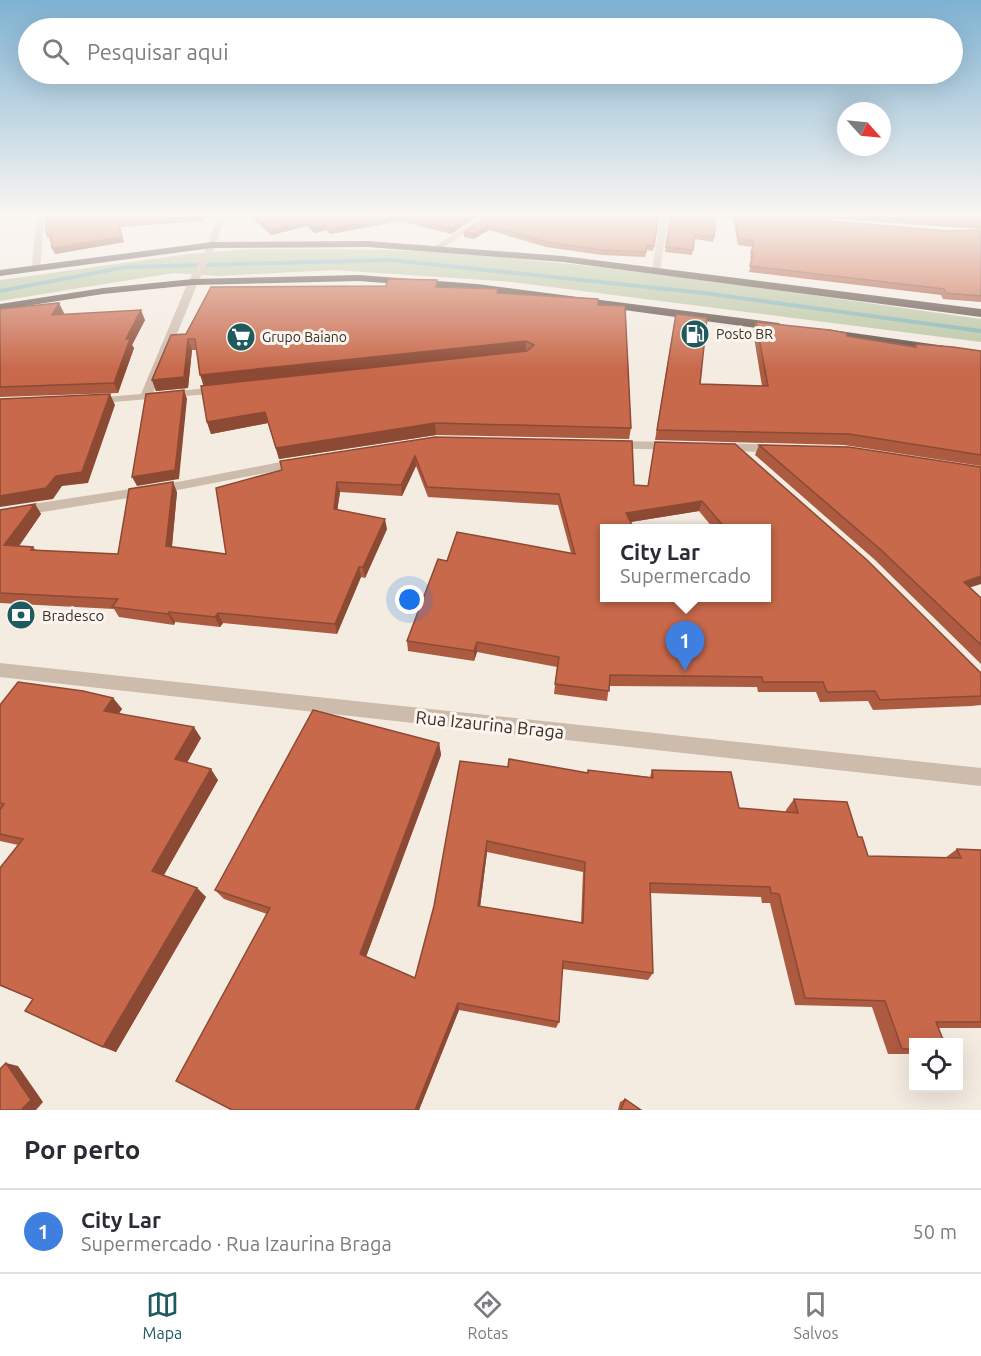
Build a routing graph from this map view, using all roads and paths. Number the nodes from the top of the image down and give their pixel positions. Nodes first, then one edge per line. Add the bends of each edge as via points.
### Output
1 (36, 266) edge
2 (201, 266) edge
3 (614, 266) edge
4 (657, 266) edge
5 (656, 270) junction
6 (0, 273) edge
7 (193, 282) junction
8 (0, 307) edge
9 (981, 313) edge
10 (981, 355) edge
11 (237, 388) edge
12 (146, 398) junction
13 (77, 402) edge
14 (592, 445) edge
15 (687, 446) edge
16 (711, 447) edge
17 (735, 447) junction
18 (790, 449) edge
19 (312, 460) edge
20 (752, 463) edge
21 (0, 514) edge
22 (0, 670) edge
23 (981, 777) edge

1 - 6 highway
2 - 7 street
3 - 5 highway
4 - 5 street
5 - 9 highway
7 - 8 highway
7 - 10 highway via 359,278 440,282
7 - 12 street
11 - 12 street
12 - 13 street
14 - 15 street
16 - 17 street
17 - 18 street
17 - 20 street
19 - 21 street
22 - 23 street, Rua Izaurina Braga

